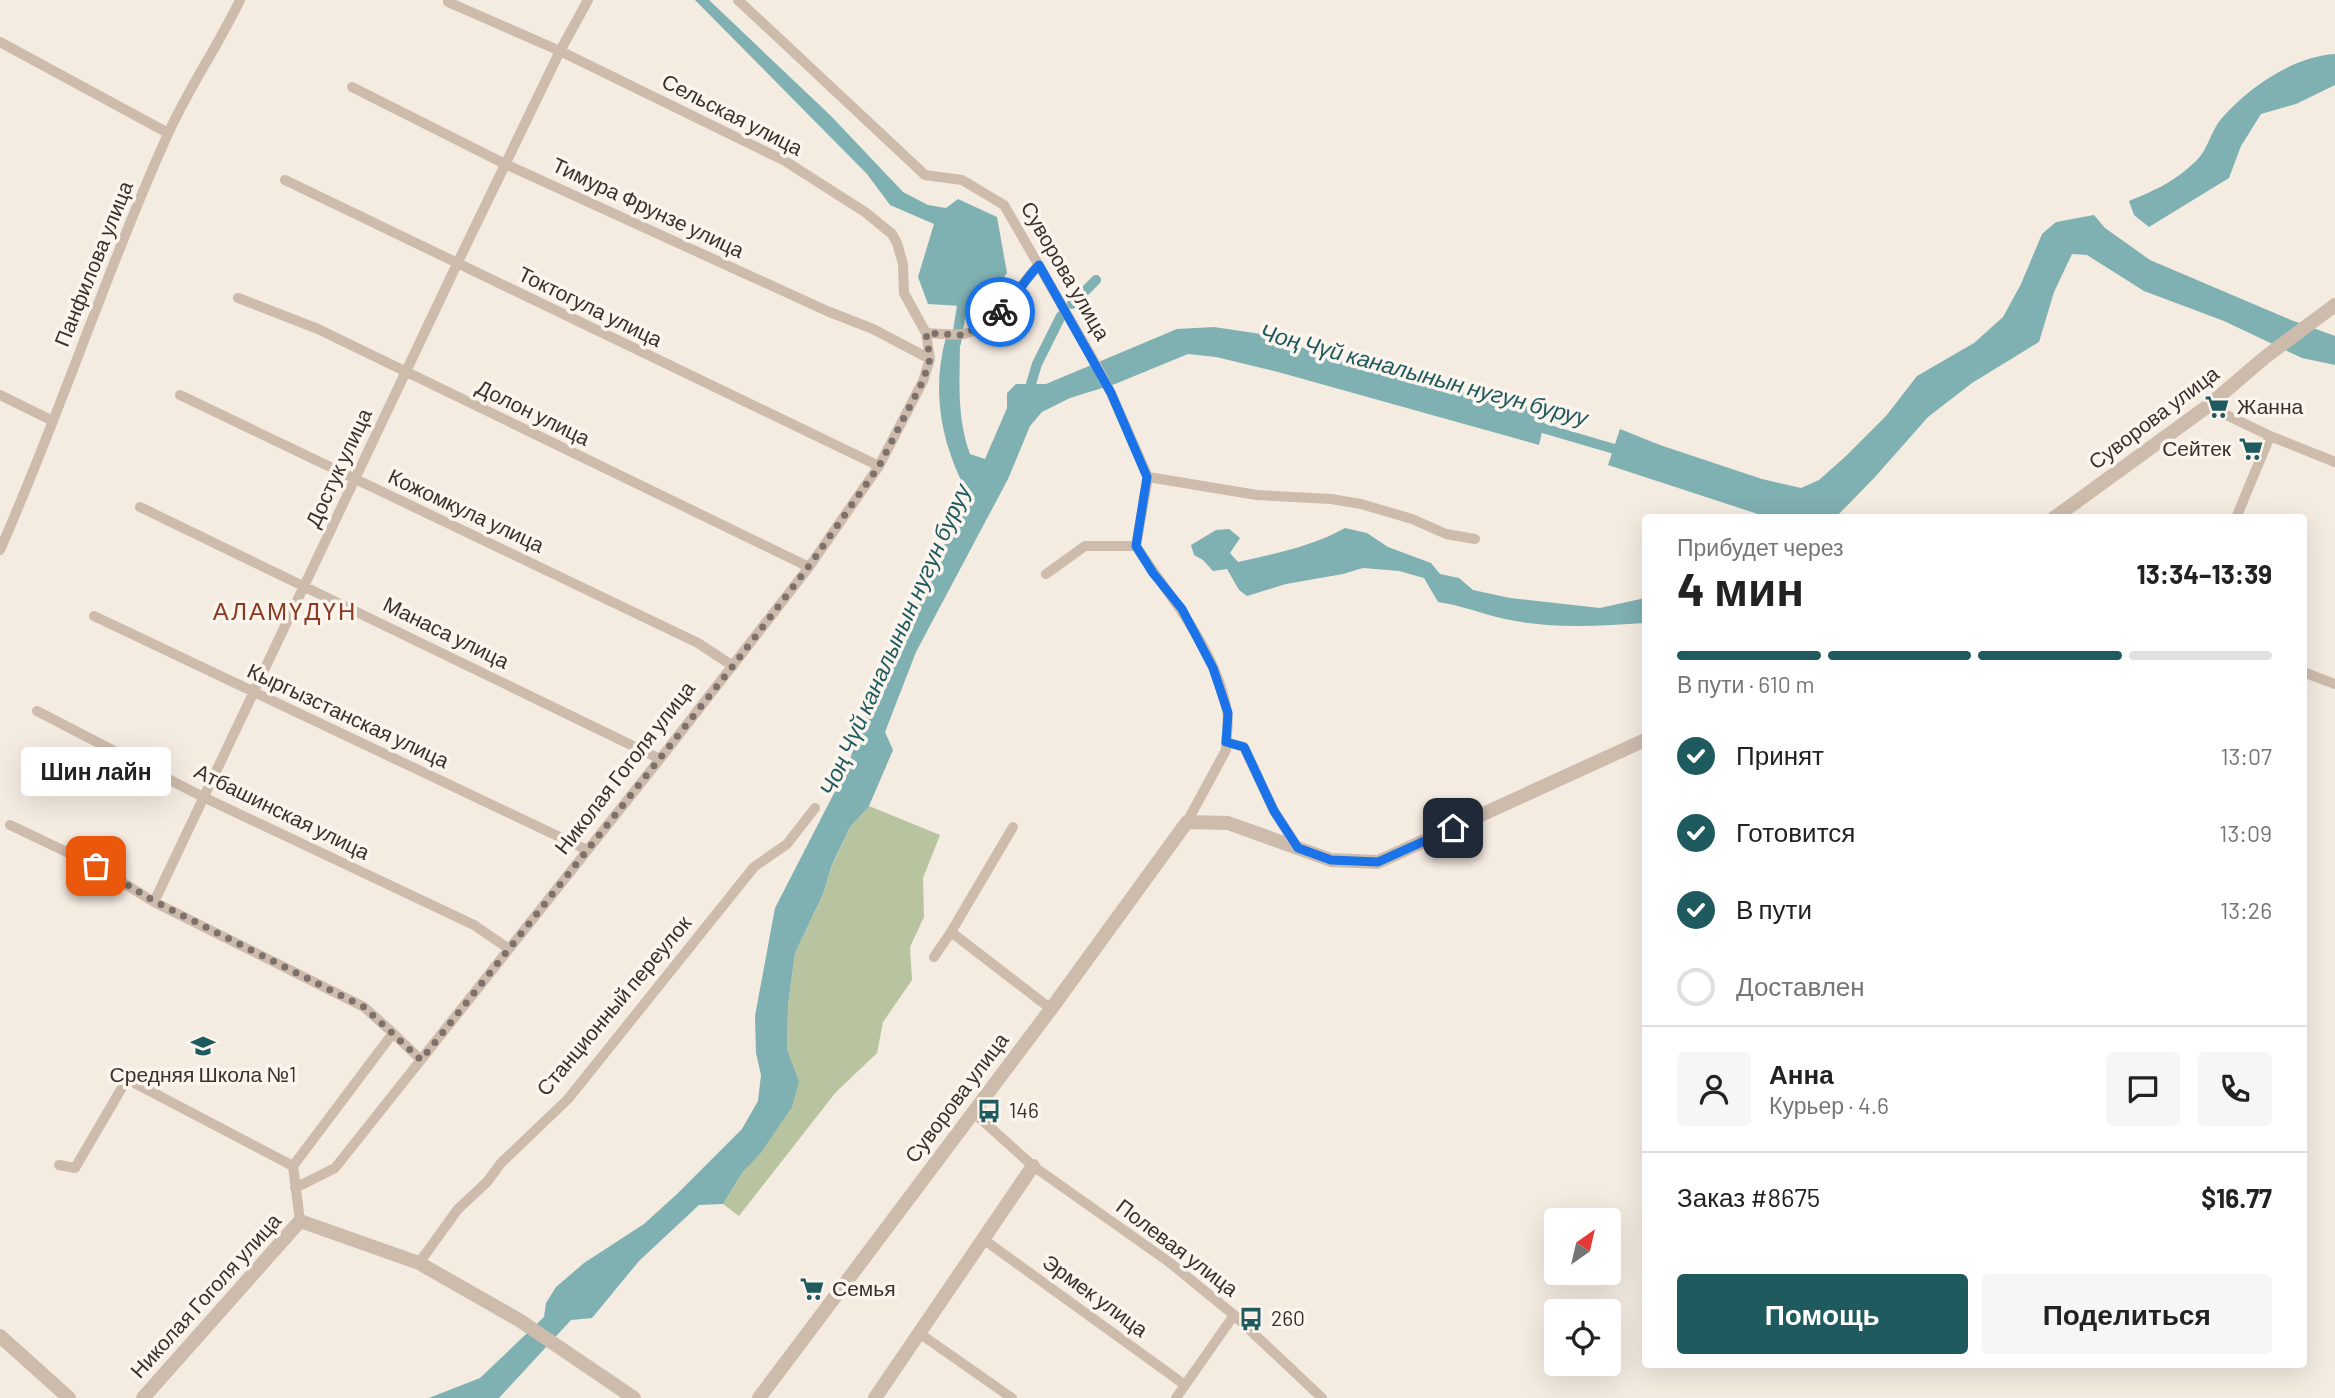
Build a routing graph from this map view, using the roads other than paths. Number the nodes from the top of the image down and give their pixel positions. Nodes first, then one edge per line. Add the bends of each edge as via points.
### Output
1 (240, 0) edge
2 (588, 0) edge
3 (738, 0) edge
4 (449, 2) edge
5 (0, 42) edge
6 (560, 51) junction
7 (352, 87) dead end
8 (168, 133) junction
9 (505, 164) junction
10 (285, 180) dead end
11 (457, 264) junction
12 (1039, 265) junction
13 (238, 298) dead end
14 (2335, 305) edge
15 (926, 333) junction
16 (930, 359) junction
17 (405, 373) junction
18 (0, 395) edge
19 (180, 395) dead end
20 (2208, 406) junction
21 (53, 421) junction
22 (2270, 436) junction
23 (2335, 462) edge
24 (879, 466) junction
25 (1147, 477) junction
26 (354, 479) junction
27 (140, 506) dead end
28 (2060, 514) edge
29 (2238, 514) edge
30 (1475, 539) dead end
31 (1136, 546) junction
32 (0, 550) edge
33 (809, 566) junction
34 (1046, 574) dead end
35 (305, 586) junction
36 (93, 616) dead end
37 (733, 666) junction
38 (2307, 673) edge
39 (2335, 684) edge
40 (254, 694) junction
41 (37, 711) dead end
42 (1642, 741) edge
43 (1226, 742) junction
44 (660, 759) junction
45 (203, 797) junction
46 (815, 808) dead end
47 (1187, 822) junction
48 (10, 825) dead end
49 (1013, 827) dead end
50 (1298, 848) junction
51 (587, 850) junction
52 (154, 901) junction
53 (951, 932) junction
54 (509, 949) junction
55 (934, 957) dead end
56 (1051, 1009) junction
57 (393, 1033) junction
58 (421, 1060) junction
59 (972, 1111) junction
60 (59, 1165) dead end
61 (293, 1166) junction
62 (1033, 1166) junction
63 (295, 1188) junction
64 (300, 1221) junction
65 (983, 1239) junction
66 (419, 1263) junction
67 (1234, 1315) junction
68 (919, 1333) junction
69 (0, 1336) edge
70 (1185, 1385) junction
71 (69, 1398) edge
72 (143, 1398) edge
73 (634, 1398) edge
74 (759, 1398) edge
75 (875, 1398) edge
76 (1012, 1398) edge
77 (1176, 1398) edge
78 (1321, 1398) edge

1 - 8 street, Панфилова улица
2 - 6 street, Достук улица
3 - 12 street, Суворова улица via 925,175 962,180 1004,205
4 - 6 street, Сельская улица
5 - 8 street
6 - 9 street, Достук улица
6 - 15 street, Сельская улица via 785,161 881,225 897,243 904,293
7 - 9 street, Тимура Фрунзе улица
8 - 21 street, Панфилова улица
9 - 11 street, Достук улица
9 - 16 street, Тимура Фрунзе улица
10 - 11 street, Токтогула улица
11 - 17 street, Достук улица
11 - 24 street, Токтогула улица
12 - 15 street via 1011,302 986,323 962,335
12 - 25 street, Суворова улица via 1111,393
13 - 17 street, Долон улица via 318,329
14 - 20 street, Суворова улица
15 - 16 street, Николая Гоголя улица
16 - 24 street, Николая Гоголя улица
17 - 26 street, Достук улица
17 - 33 street, Долон улица
18 - 21 street
19 - 26 street, Кожомкула улица
20 - 22 street
20 - 28 street, Суворова улица
21 - 32 street, Панфилова улица
22 - 23 street
22 - 29 street
24 - 33 street, Николая Гоголя улица
25 - 30 street via 1257,495 1361,504 1453,536
25 - 31 street
26 - 35 street, Достук улица
26 - 37 street, Кожомкула улица via 698,643
27 - 35 street, Манаса улица
31 - 34 street via 1085,546
31 - 43 street, Суворова улица via 1182,609 1213,668 1228,713
33 - 37 street, Николая Гоголя улица
35 - 40 street, Достук улица
35 - 44 street, Манаса улица
36 - 40 street, Кыргызстанская улица
37 - 44 street, Николая Гоголя улица
38 - 39 street
40 - 45 street, Достук улица
40 - 51 street, Кыргызстанская улица
41 - 45 street, Атбашинская улица
42 - 50 street via 1378,862 1331,860
43 - 47 street, Суворова улица via 1226,750
43 - 50 street via 1244,747 1274,811
44 - 51 street, Николая Гоголя улица
45 - 52 street, Достук улица
45 - 54 street, Атбашинская улица via 474,925
46 - 66 street, Станционный переулок via 787,844 754,867 568,1099 458,1209
47 - 50 street via 1228,823
47 - 56 street, Суворова улица
48 - 52 street via 96,866
49 - 53 street
51 - 54 street, Николая Гоголя улица
52 - 57 street via 364,1007
53 - 55 street
53 - 56 street
54 - 58 street, Николая Гоголя улица
56 - 59 street, Суворова улица
57 - 58 street
57 - 61 street
58 - 63 street, Николая Гоголя улица via 335,1168
59 - 62 street, Полевая улица
59 - 74 street, Суворова улица
60 - 61 street via 75,1168 127,1079
61 - 63 street
62 - 65 street
62 - 67 street, Полевая улица via 1170,1262
63 - 64 street
64 - 66 street
64 - 72 street, Николая Гоголя улица
65 - 68 street
65 - 70 street, Эрмек улица
66 - 73 street via 519,1320
67 - 70 street
67 - 78 street, Полевая улица
68 - 75 street
68 - 76 street
69 - 71 street
70 - 77 street

